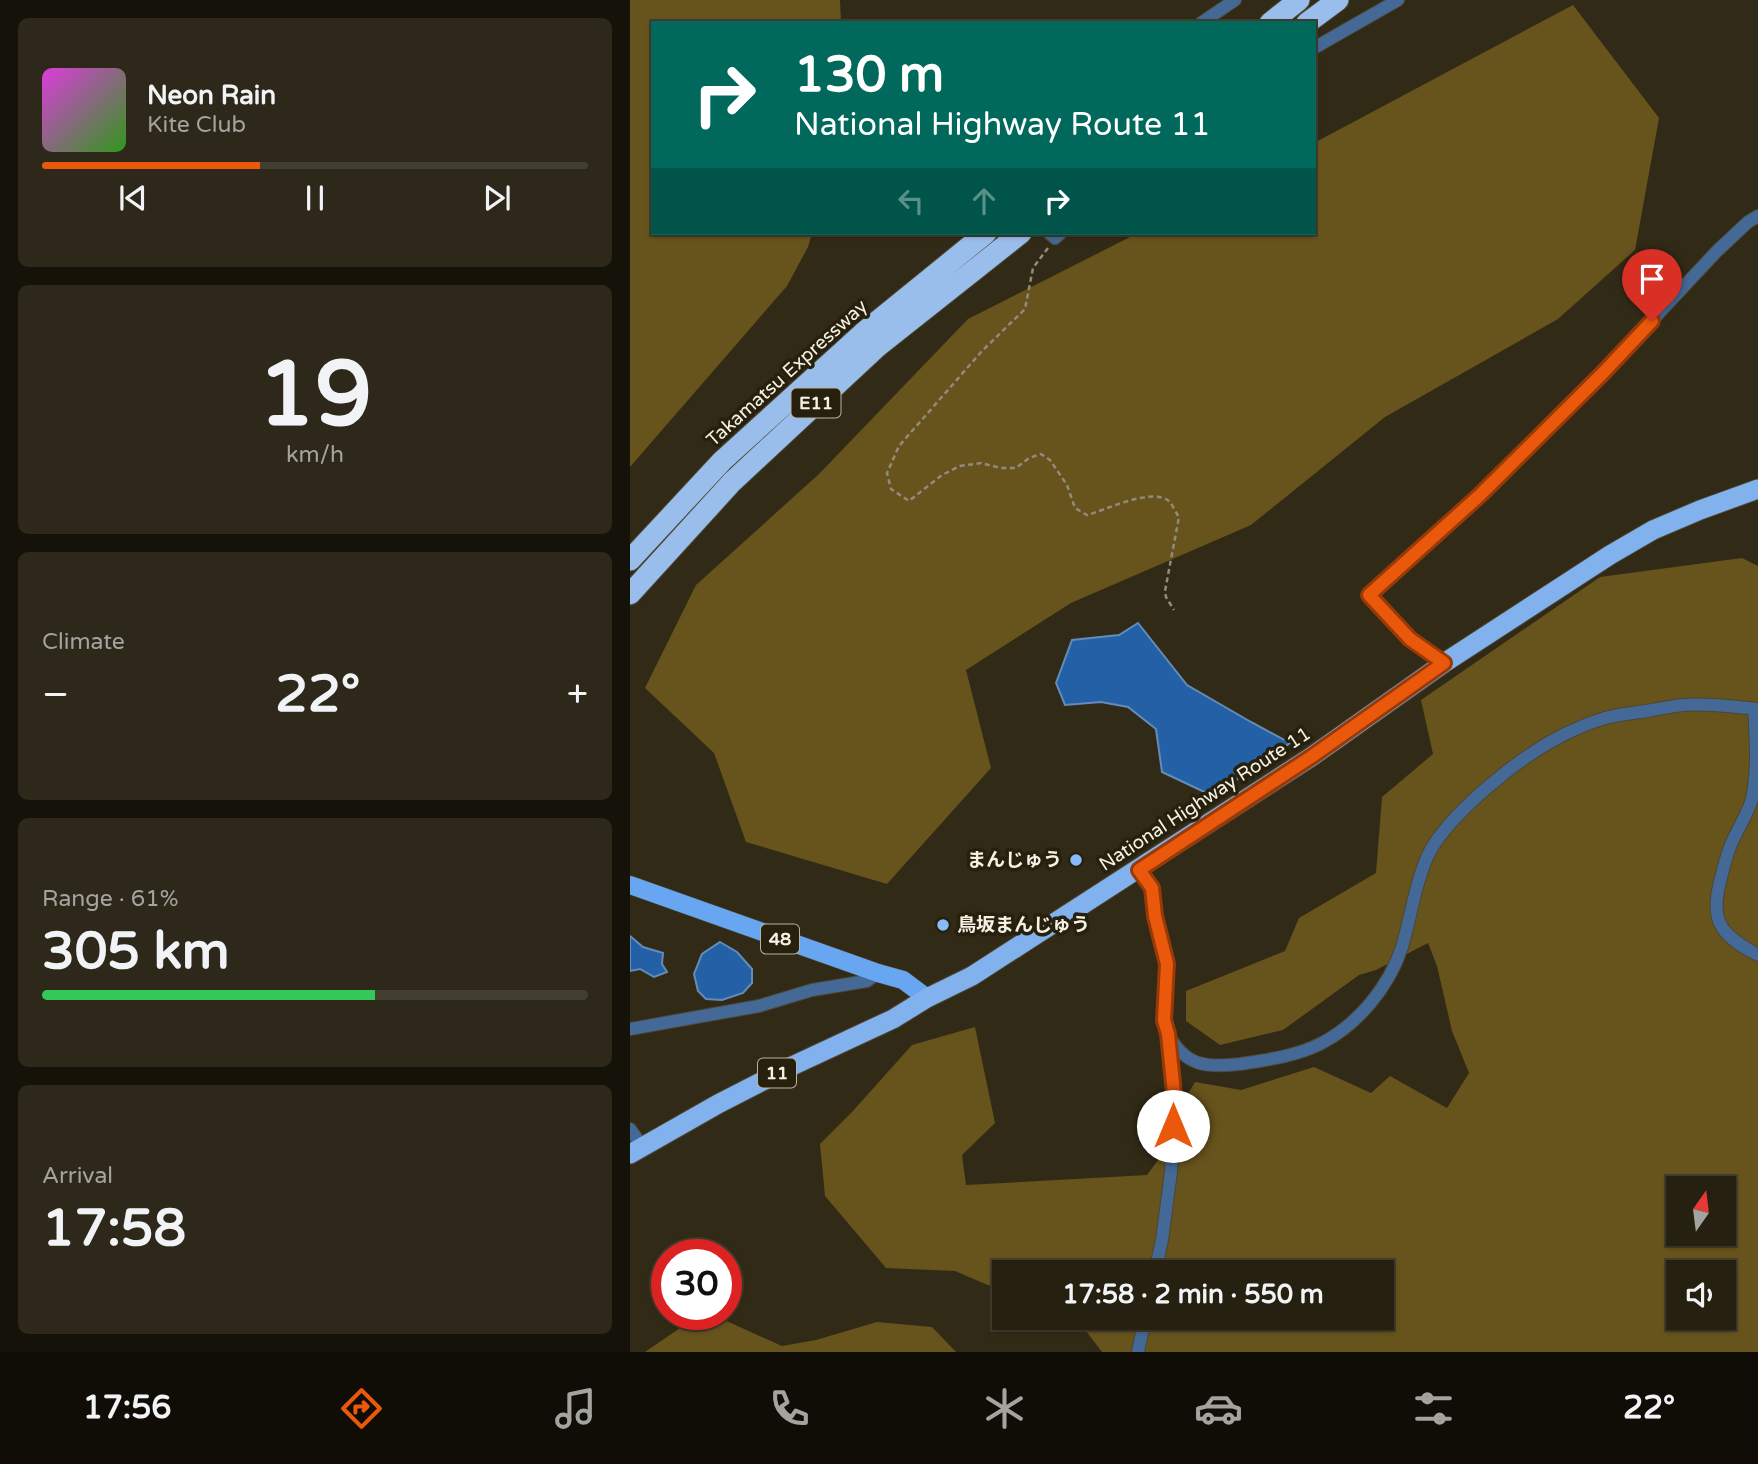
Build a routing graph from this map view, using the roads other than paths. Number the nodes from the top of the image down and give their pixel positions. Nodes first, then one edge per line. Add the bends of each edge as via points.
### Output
1 (1235, 0) edge
2 (1299, 0) edge
3 (1338, 0) edge
4 (1398, 0) edge
5 (1204, 21) edge
6 (1273, 21) edge
7 (1310, 21) edge
8 (1316, 47) edge
9 (1758, 216) edge
10 (984, 235) edge
11 (1018, 235) edge
12 (1758, 489) edge
13 (630, 560) edge
14 (630, 594) edge
15 (1444, 663) junction
16 (1756, 709) edge
17 (1139, 870) junction
18 (630, 885) edge
19 (1758, 955) edge
20 (878, 973) junction
21 (927, 998) junction
22 (630, 1029) edge
23 (1168, 1034) junction
24 (630, 1129) edge
25 (636, 1150) edge
26 (1158, 1260) edge
27 (1143, 1330) edge
28 (1138, 1352) edge

1 - 5 street
2 - 6 highway
3 - 7 highway
4 - 8 street
9 - 15 street via 1717,251 1480,495 1369,595 1410,639
10 - 13 highway, Takamatsu Expressway / E11 via 863,333 732,452
11 - 14 highway, E11 via 877,347 732,482
12 - 15 highway, National Highway Route 11 / 11 via 1653,530
15 - 17 highway, National Highway Route 11 / 11
16 - 19 street via 1755,787 1727,855 1716,915 1734,941
16 - 23 street via 1685,705 1608,717 1536,751 1496,780 1433,846 1401,950 1372,1001 1321,1044 1277,1059 1218,1067 1185,1057
17 - 21 highway, National Highway Route 11 / 11 via 972,976
17 - 23 street via 1152,888 1167,964 1164,1020
18 - 20 main road, 48
20 - 21 main road, 48 via 903,980
20 - 22 street via 867,981 812,990 759,1006
21 - 25 highway, National Highway Route 11 / 11
23 - 26 street via 1175,1103 1171,1172
24 - 25 street
27 - 28 street

